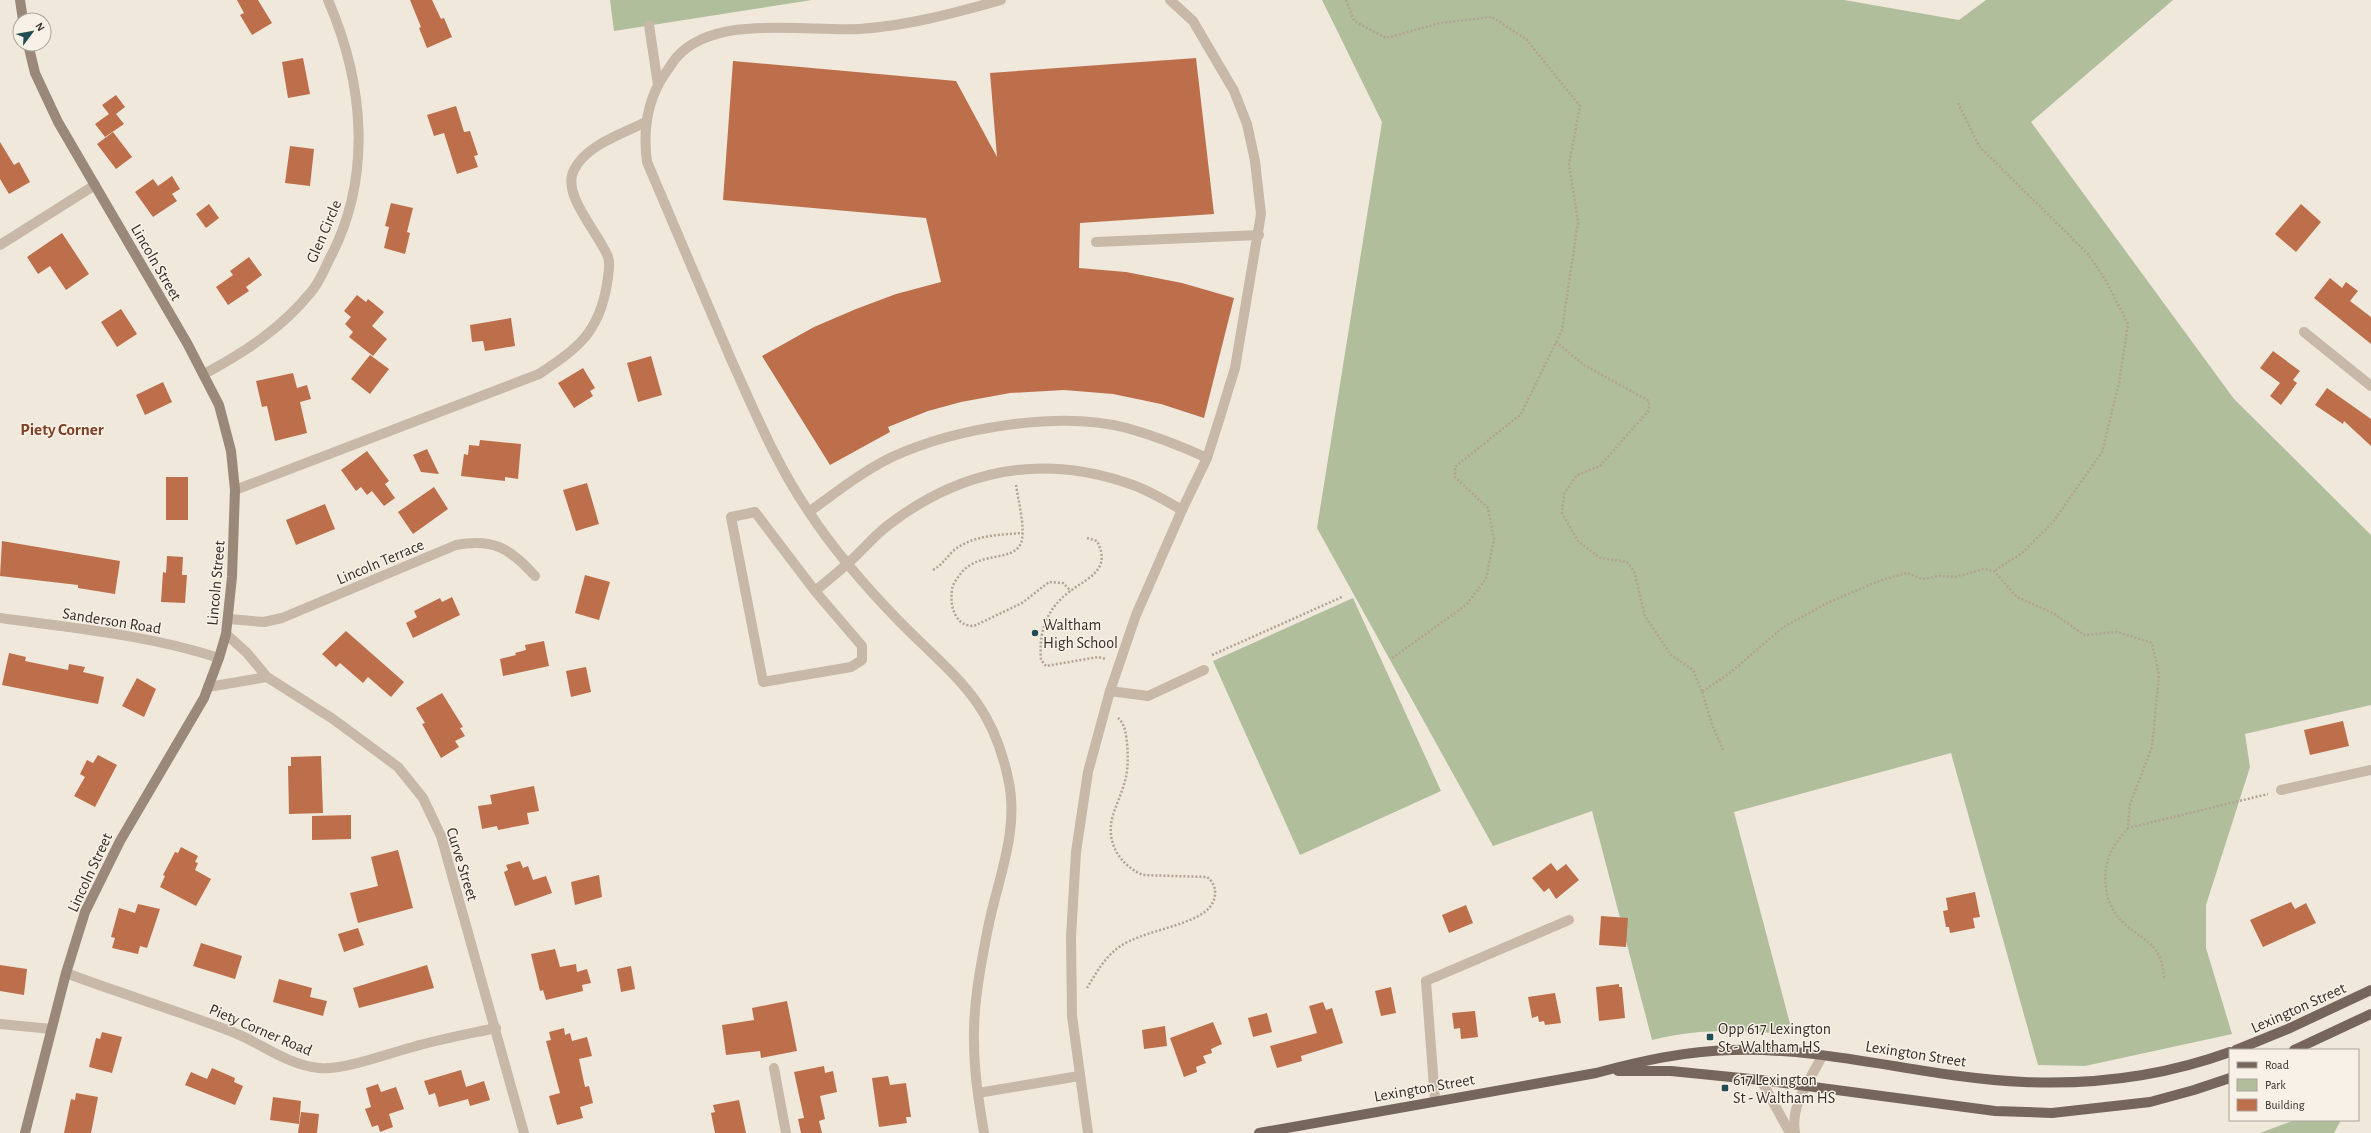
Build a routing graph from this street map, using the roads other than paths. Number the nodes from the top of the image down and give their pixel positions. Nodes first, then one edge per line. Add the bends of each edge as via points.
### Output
1 (328, 0) edge
2 (1001, 0) edge
3 (1170, 0) edge
4 (1181, 0) edge
5 (20, 1) edge
6 (22, 12) edge
7 (1193, 21) junction
8 (649, 25) dead end
9 (30, 52) edge
10 (658, 85) junction
11 (646, 122) junction
12 (95, 185) junction
13 (1259, 235) junction
14 (1096, 242) dead end
15 (0, 245) edge
16 (2304, 332) dead end
17 (204, 374) junction
18 (2371, 386) edge
19 (1207, 458) junction
20 (235, 490) junction
21 (1182, 510) junction
22 (809, 512) junction
23 (847, 564) junction
24 (535, 576) dead end
25 (815, 591) junction
26 (0, 618) edge
27 (228, 619) junction
28 (226, 634) junction
29 (219, 658) junction
30 (1204, 670) dead end
31 (267, 677) junction
32 (208, 687) junction
33 (1110, 692) junction
34 (2371, 770) edge
35 (2281, 790) road end
36 (1569, 920) dead end
37 (66, 973) junction
38 (2371, 990) edge
39 (2371, 1014) edge
40 (0, 1024) edge
41 (496, 1028) junction
42 (51, 1029) junction
43 (2238, 1049) edge
44 (2296, 1049) edge
45 (2229, 1052) edge
46 (1822, 1056) junction
47 (774, 1068) dead end
48 (1596, 1073) junction
49 (1079, 1076) junction
50 (2229, 1078) edge
51 (1762, 1080) junction
52 (1808, 1085) junction
53 (978, 1092) junction
54 (1435, 1100) junction
55 (25, 1133) edge
56 (524, 1133) edge
57 (786, 1133) edge
58 (984, 1133) edge
59 (1088, 1133) edge
60 (1259, 1133) edge
61 (1790, 1133) edge
62 (1795, 1133) edge

1 - 17 street, Glen Circle via 346,47 355,88 359,128 358,170 350,209 336,247 312,290 284,322 257,343
2 - 10 street via 891,25 831,30 753,27 725,32 696,43 677,57
3 - 7 street
4 - 7 street
5 - 6 street
7 - 13 street via 1234,91 1247,124 1255,161 1261,214
8 - 10 street
9 - 12 street, Lincoln Street via 35,73 55,115
10 - 11 street
11 - 20 street via 590,151 573,171 571,184 575,199 609,259 606,292 597,319 584,341 539,374
11 - 22 street via 647,162 759,424
12 - 15 street
12 - 17 street, Lincoln Street
13 - 14 street
13 - 19 street via 1235,368
16 - 18 street
17 - 20 street, Lincoln Street via 219,405 231,451
19 - 21 street
19 - 22 street via 1180,445 1126,428 1068,421 1008,425 943,437 892,457
20 - 27 street, Lincoln Street
21 - 23 street via 1134,485 1089,472 1048,467 1011,469 968,482 929,498 886,526
21 - 33 street via 1136,615
22 - 23 street
23 - 25 street
23 - 53 street via 900,622 967,687 987,718 1001,748 1009,781 1012,819 1006,862 989,925 979,981 974,1040
24 - 27 street, Lincoln Terrace via 520,559 495,544 475,542 456,546 282,618 264,622
25 - 25 street via 755,512 731,517 763,682 851,667 862,660 862,646
26 - 29 street, Sanderson Road via 156,641 186,647
27 - 28 street, Lincoln Street
28 - 29 street, Lincoln Street
28 - 31 street, Curve Street via 247,653
29 - 32 street, Lincoln Street
30 - 33 street via 1148,696
31 - 32 street
31 - 41 street, Curve Street via 374,748 398,767 423,798 441,836
32 - 37 street, Lincoln Street via 178,744 143,799 102,874 85,912
33 - 49 street via 1088,772 1076,852 1071,938 1072,1016
34 - 35 street
36 - 54 street via 1426,981
37 - 41 street, Piety Corner Road via 128,996 188,1014 240,1035 292,1061 319,1068 349,1064
37 - 42 street, Lincoln Street
38 - 43 main road, Lexington Street
39 - 44 main road
40 - 42 street
41 - 56 street, Curve Street
42 - 55 street, Lincoln Street
45 - 46 main road, Lexington Street via 2164,1072 2072,1082 2023,1082 1846,1057
46 - 48 main road, Lexington Street via 1733,1050 1688,1052 1650,1058
46 - 52 street
47 - 57 street
48 - 51 main road, Lexington Street via 1671,1071
48 - 54 main road, Lexington Street
49 - 53 street
49 - 59 street
50 - 52 main road, Lexington Street via 2150,1102 2052,1114 1995,1111
51 - 52 main road, Lexington Street
51 - 61 street
52 - 62 street via 1797,1101 1793,1121
53 - 58 street
54 - 60 main road, Lexington Street

